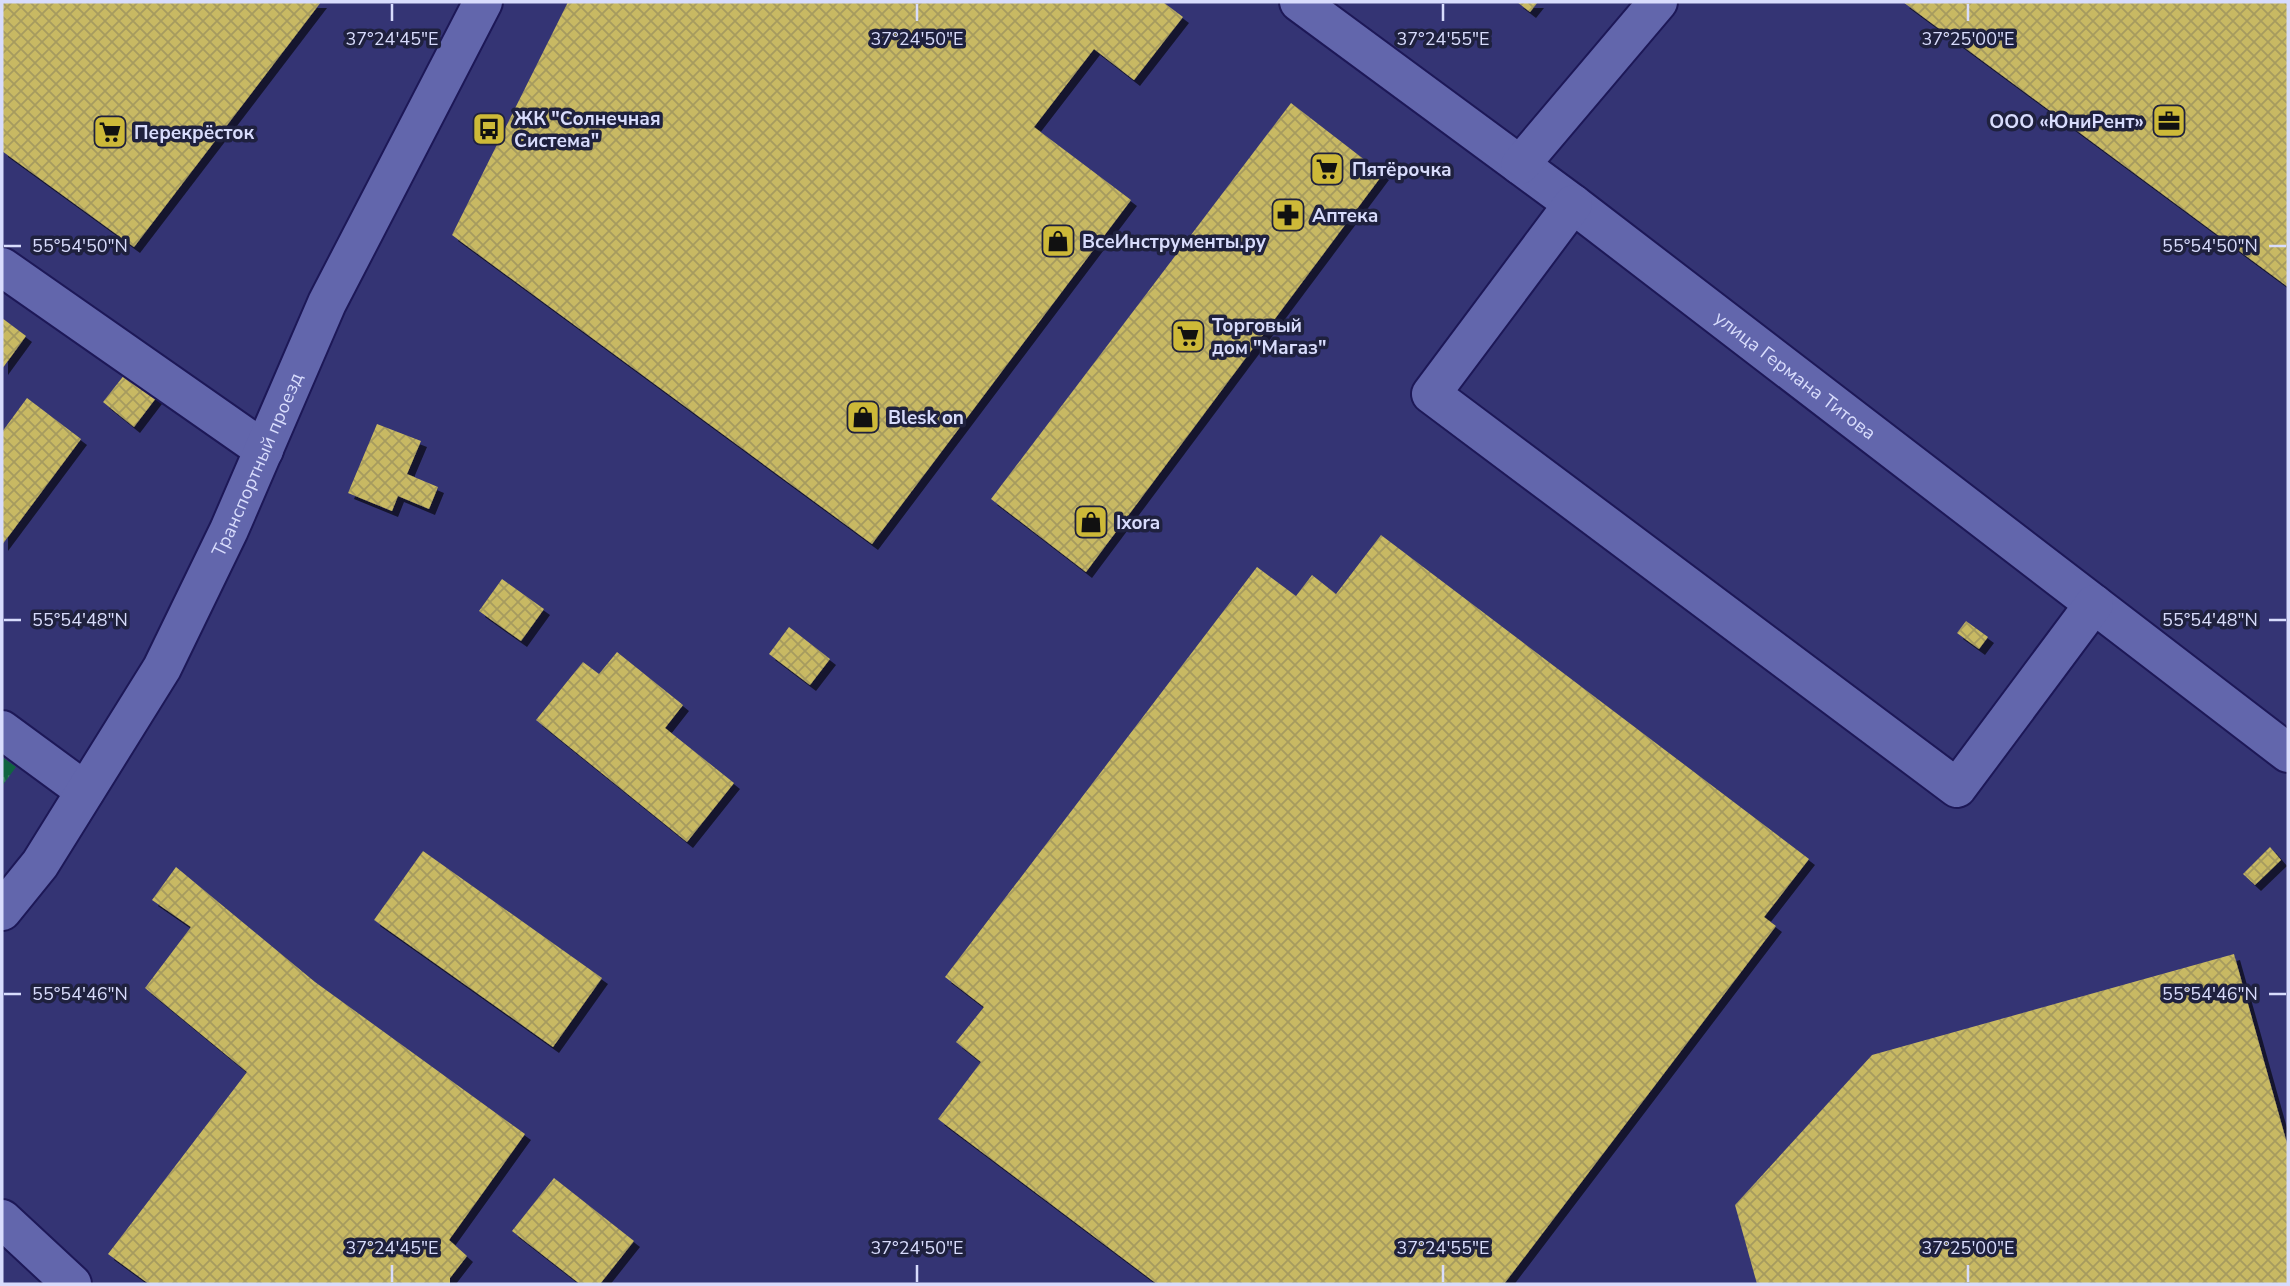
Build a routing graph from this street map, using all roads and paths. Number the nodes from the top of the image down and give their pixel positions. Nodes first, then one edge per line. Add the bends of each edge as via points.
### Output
1 (483, 2) edge
2 (1299, 2) edge
3 (1658, 2) edge
4 (1520, 165) junction
5 (1573, 204) junction
6 (2, 267) edge
7 (264, 450) junction
8 (2095, 604) junction
9 (2, 730) edge
10 (2288, 753) edge
11 (85, 791) junction
12 (2, 911) edge
13 (2, 1219) edge
14 (72, 1284) edge

1 - 7 street, Транспортный проезд via 327,303
2 - 4 street, улица Германа Титова
3 - 4 street
4 - 5 street, улица Германа Титова
5 - 8 street, улица Германа Титова
5 - 8 street via 1430,394 1957,788
6 - 7 street
7 - 11 street, Транспортный проезд via 162,668
8 - 10 street, улица Германа Титова
9 - 11 street
11 - 12 street, Транспортный проезд via 40,864
13 - 14 street

